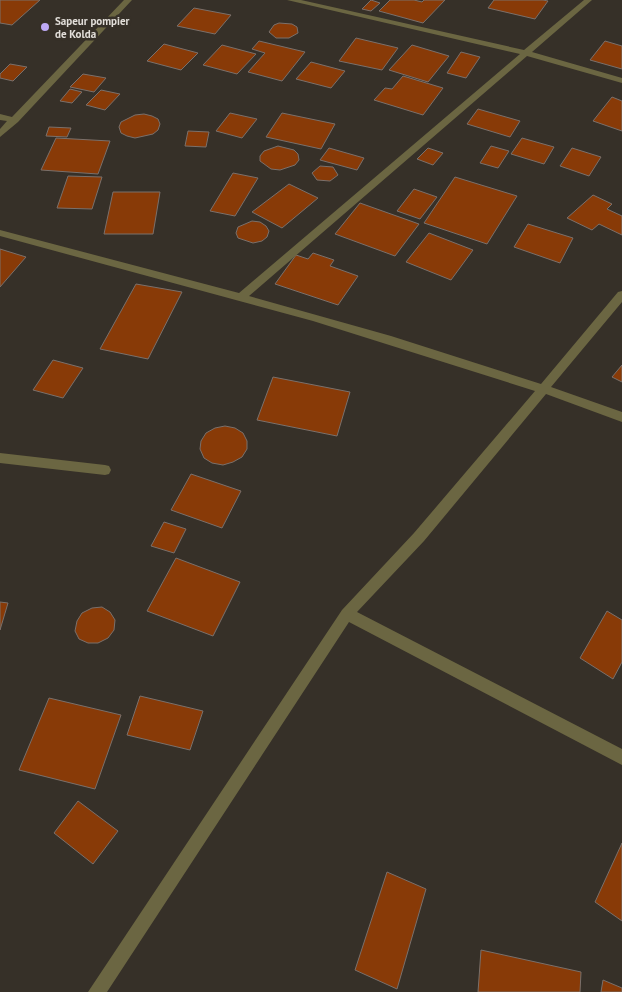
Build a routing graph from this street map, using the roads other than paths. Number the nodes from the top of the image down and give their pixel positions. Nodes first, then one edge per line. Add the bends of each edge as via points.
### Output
1 (128, 0) edge
2 (292, 0) edge
3 (588, 0) edge
4 (526, 53) junction
5 (622, 81) edge
6 (0, 117) edge
7 (15, 120) junction
8 (0, 134) edge
9 (0, 233) edge
10 (622, 295) edge
11 (242, 296) junction
12 (544, 388) junction
13 (622, 417) edge
14 (0, 458) edge
15 (105, 470) dead end
16 (347, 614) junction
17 (622, 757) edge
18 (97, 992) edge

1 - 7 street
2 - 4 street
3 - 4 street
4 - 5 street
4 - 11 street
6 - 7 street
7 - 8 street
9 - 11 street
10 - 12 street
11 - 12 street
12 - 13 street
12 - 16 street via 419,537
14 - 15 street
16 - 17 street
16 - 18 street

